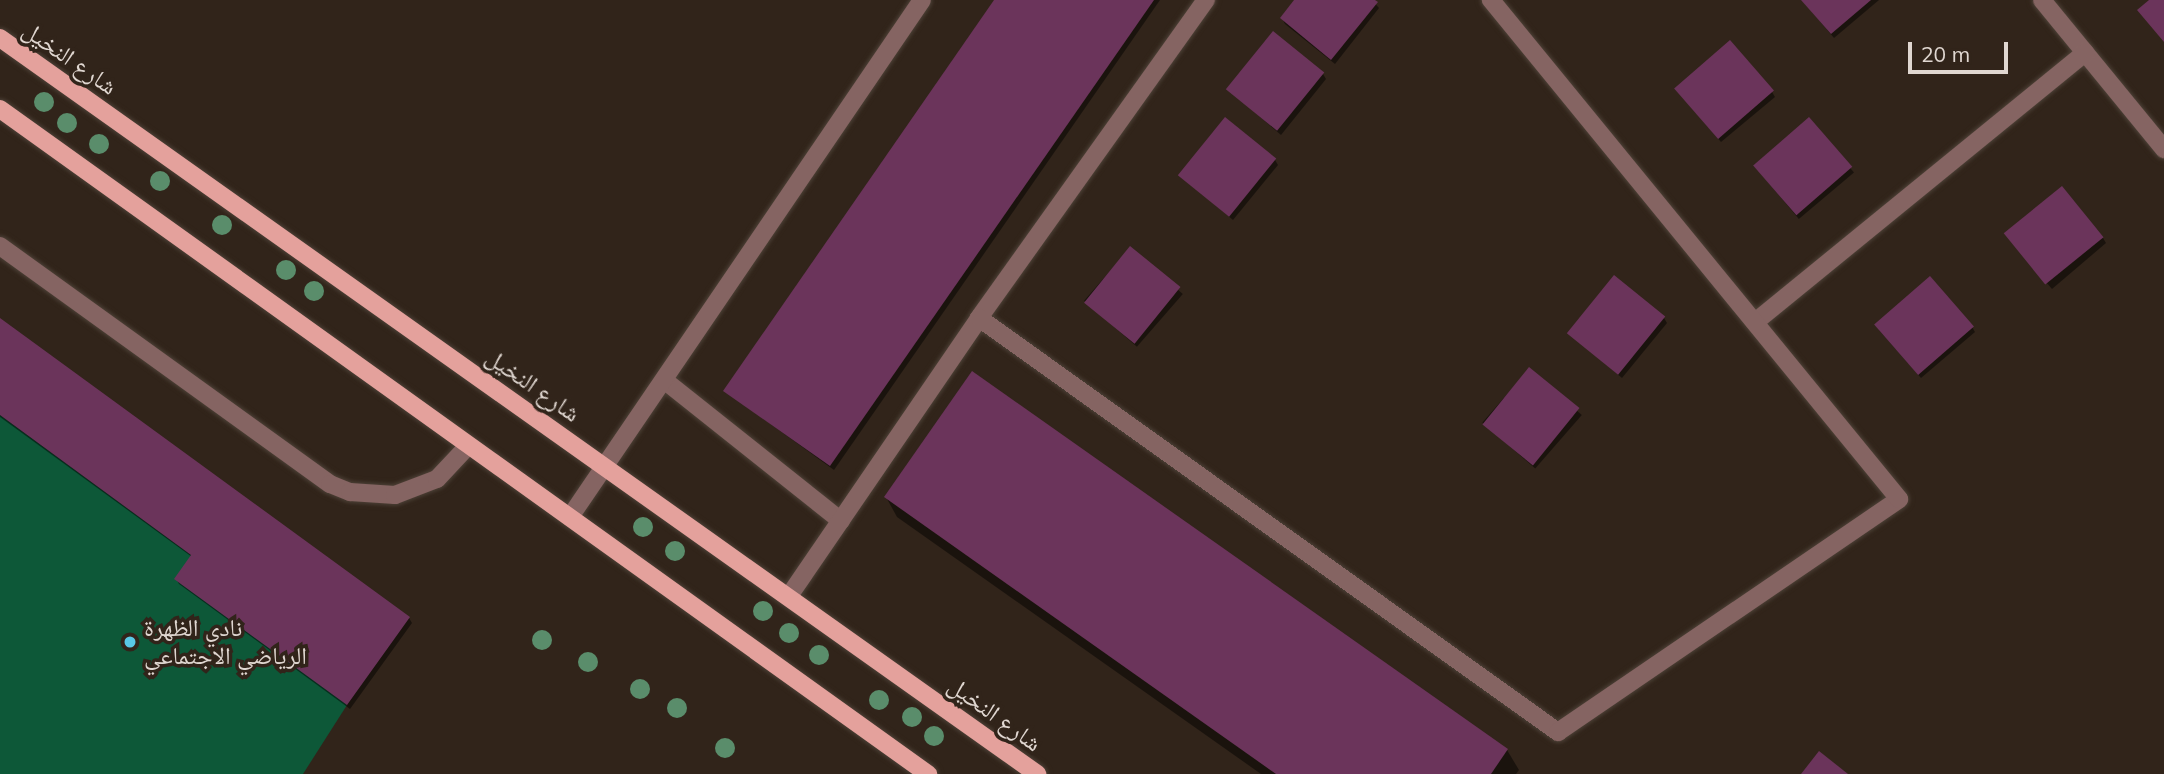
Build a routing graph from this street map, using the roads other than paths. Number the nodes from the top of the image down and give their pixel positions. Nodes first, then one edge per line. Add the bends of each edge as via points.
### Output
1 (922, 0) edge
2 (1206, 0) edge
3 (1491, 0) edge
4 (2042, 0) edge
5 (0, 38) edge
6 (2085, 53) junction
7 (0, 108) edge
8 (2164, 149) edge
9 (0, 246) edge
10 (979, 318) junction
11 (1755, 322) junction
12 (664, 380) junction
13 (468, 446) junction
14 (606, 466) junction
15 (570, 517) junction
16 (841, 521) junction
17 (789, 596) junction
18 (928, 774) edge
19 (1037, 774) edge

1 - 12 street
2 - 10 street
3 - 11 street
4 - 6 street
5 - 14 main road, شارع النخيل
6 - 8 street
6 - 11 street
7 - 13 main road
9 - 13 street via 330,484 350,492 395,495 437,478
10 - 11 street via 1558,732 1899,499
10 - 16 street
12 - 14 street
12 - 16 street
13 - 15 main road
14 - 15 street
14 - 17 main road, شارع النخيل
15 - 18 main road
16 - 17 street
17 - 19 main road, شارع النخيل

